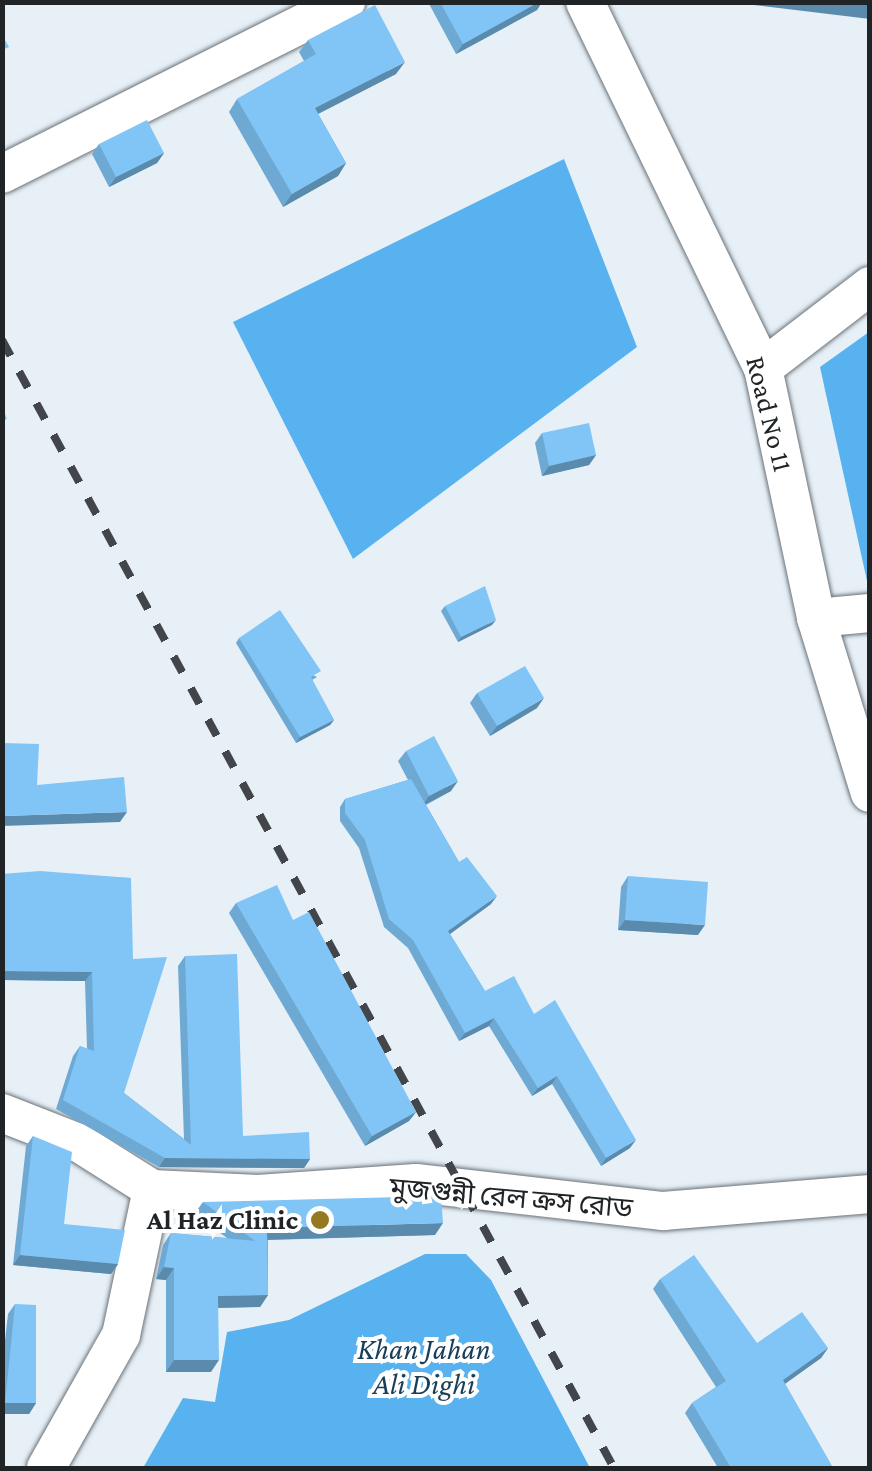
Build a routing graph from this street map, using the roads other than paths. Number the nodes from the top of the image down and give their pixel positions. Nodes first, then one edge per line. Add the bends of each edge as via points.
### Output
1 (346, 2) edge
2 (584, 2) edge
3 (2, 174) edge
4 (870, 286) edge
5 (763, 368) junction
6 (870, 613) edge
7 (816, 618) junction
8 (870, 793) edge
9 (2, 1113) edge
10 (152, 1189) junction
11 (870, 1194) edge
12 (46, 1468) edge

1 - 3 street
2 - 5 street, Road No 11
4 - 5 street
5 - 7 street, Road No 11
6 - 7 street
7 - 8 street, Road No 11
9 - 10 street via 80,1142
10 - 11 street, মুজগুন্নী রেল ক্রস রোড via 258,1194 416,1183 663,1211
10 - 12 street via 121,1335

